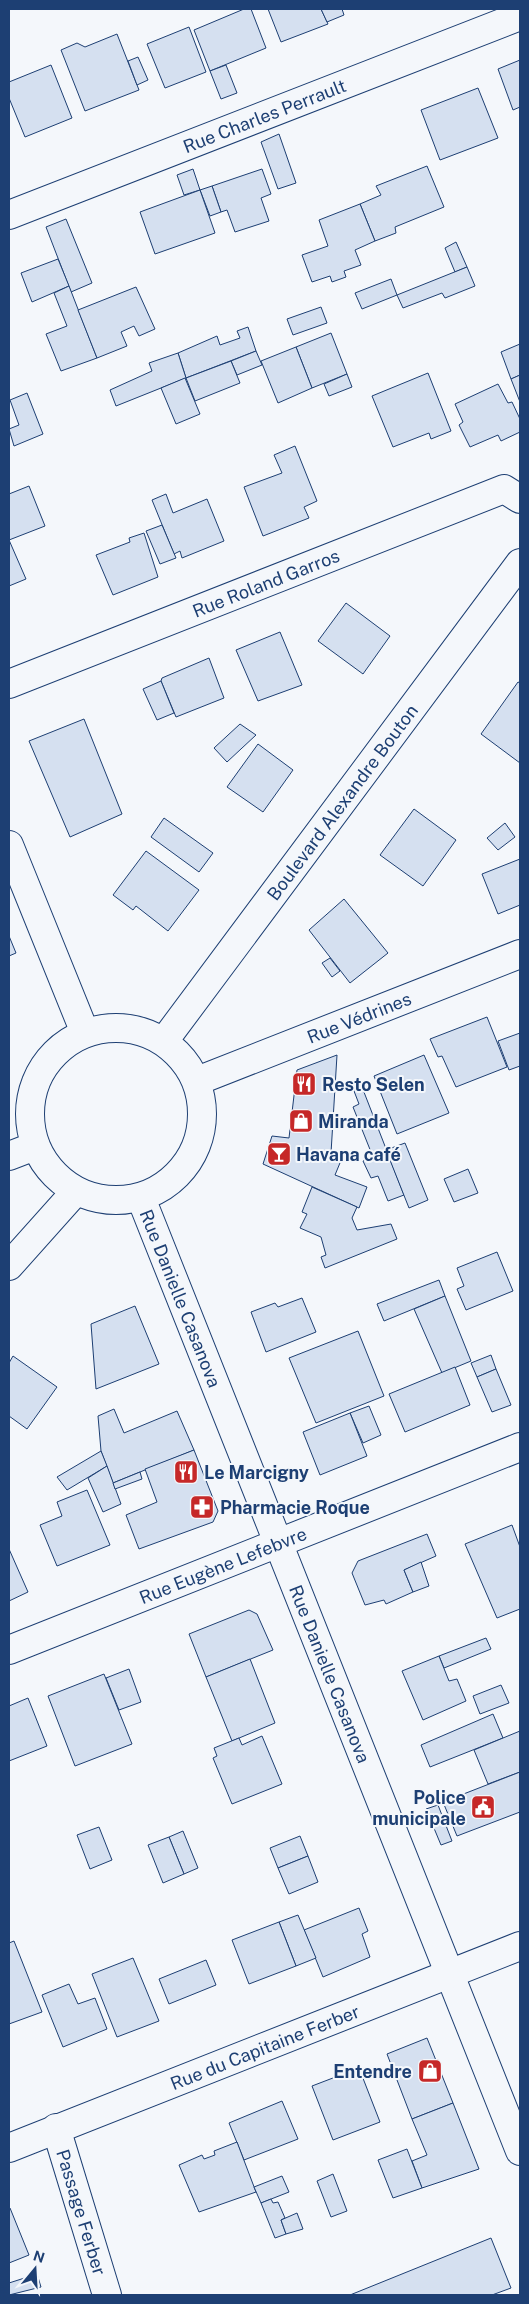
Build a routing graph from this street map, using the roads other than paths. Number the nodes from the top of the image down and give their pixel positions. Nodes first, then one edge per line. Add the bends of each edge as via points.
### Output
1 (520, 16) edge
2 (9, 215) edge
3 (520, 499) edge
4 (520, 563) edge
5 (9, 684) edge
6 (9, 844) edge
7 (520, 954) edge
8 (84, 1033) junction
9 (164, 1041) junction
10 (197, 1081) junction
11 (36, 1146) junction
12 (9, 1156) edge
13 (76, 1191) junction
14 (141, 1198) junction
15 (9, 1266) edge
16 (520, 1447) edge
17 (280, 1542) junction
18 (9, 1650) edge
19 (520, 1946) edge
20 (452, 1974) junction
21 (56, 2128) junction
22 (9, 2148) edge
23 (520, 2151) edge
24 (108, 2295) edge

1 - 2 street, Rue Charles Perrault
3 - 5 street, Rue Roland Garros via 504,488
4 - 9 street, Boulevard Alexandre Bouton
6 - 8 street
7 - 10 street, Rue Védrines
8 - 9 street via 105,1027 125,1027
8 - 11 street via 60,1047 35,1084 29,1120
9 - 10 street via 183,1058
10 - 14 street via 203,1112 202,1128 194,1151 182,1172
11 - 12 street
11 - 13 street via 52,1172
13 - 14 street via 97,1199
13 - 15 street
14 - 17 street, Rue Danielle Casanova
16 - 17 street, Rue Eugène Lefebvre
17 - 18 street, Rue Eugène Lefebvre
17 - 20 street, Rue Danielle Casanova
19 - 20 street, Rue du Capitaine Ferber
20 - 21 street, Rue du Capitaine Ferber
20 - 23 street, Rue Danielle Casanova
21 - 22 street, Rue du Capitaine Ferber
21 - 24 street, Passage Ferber

